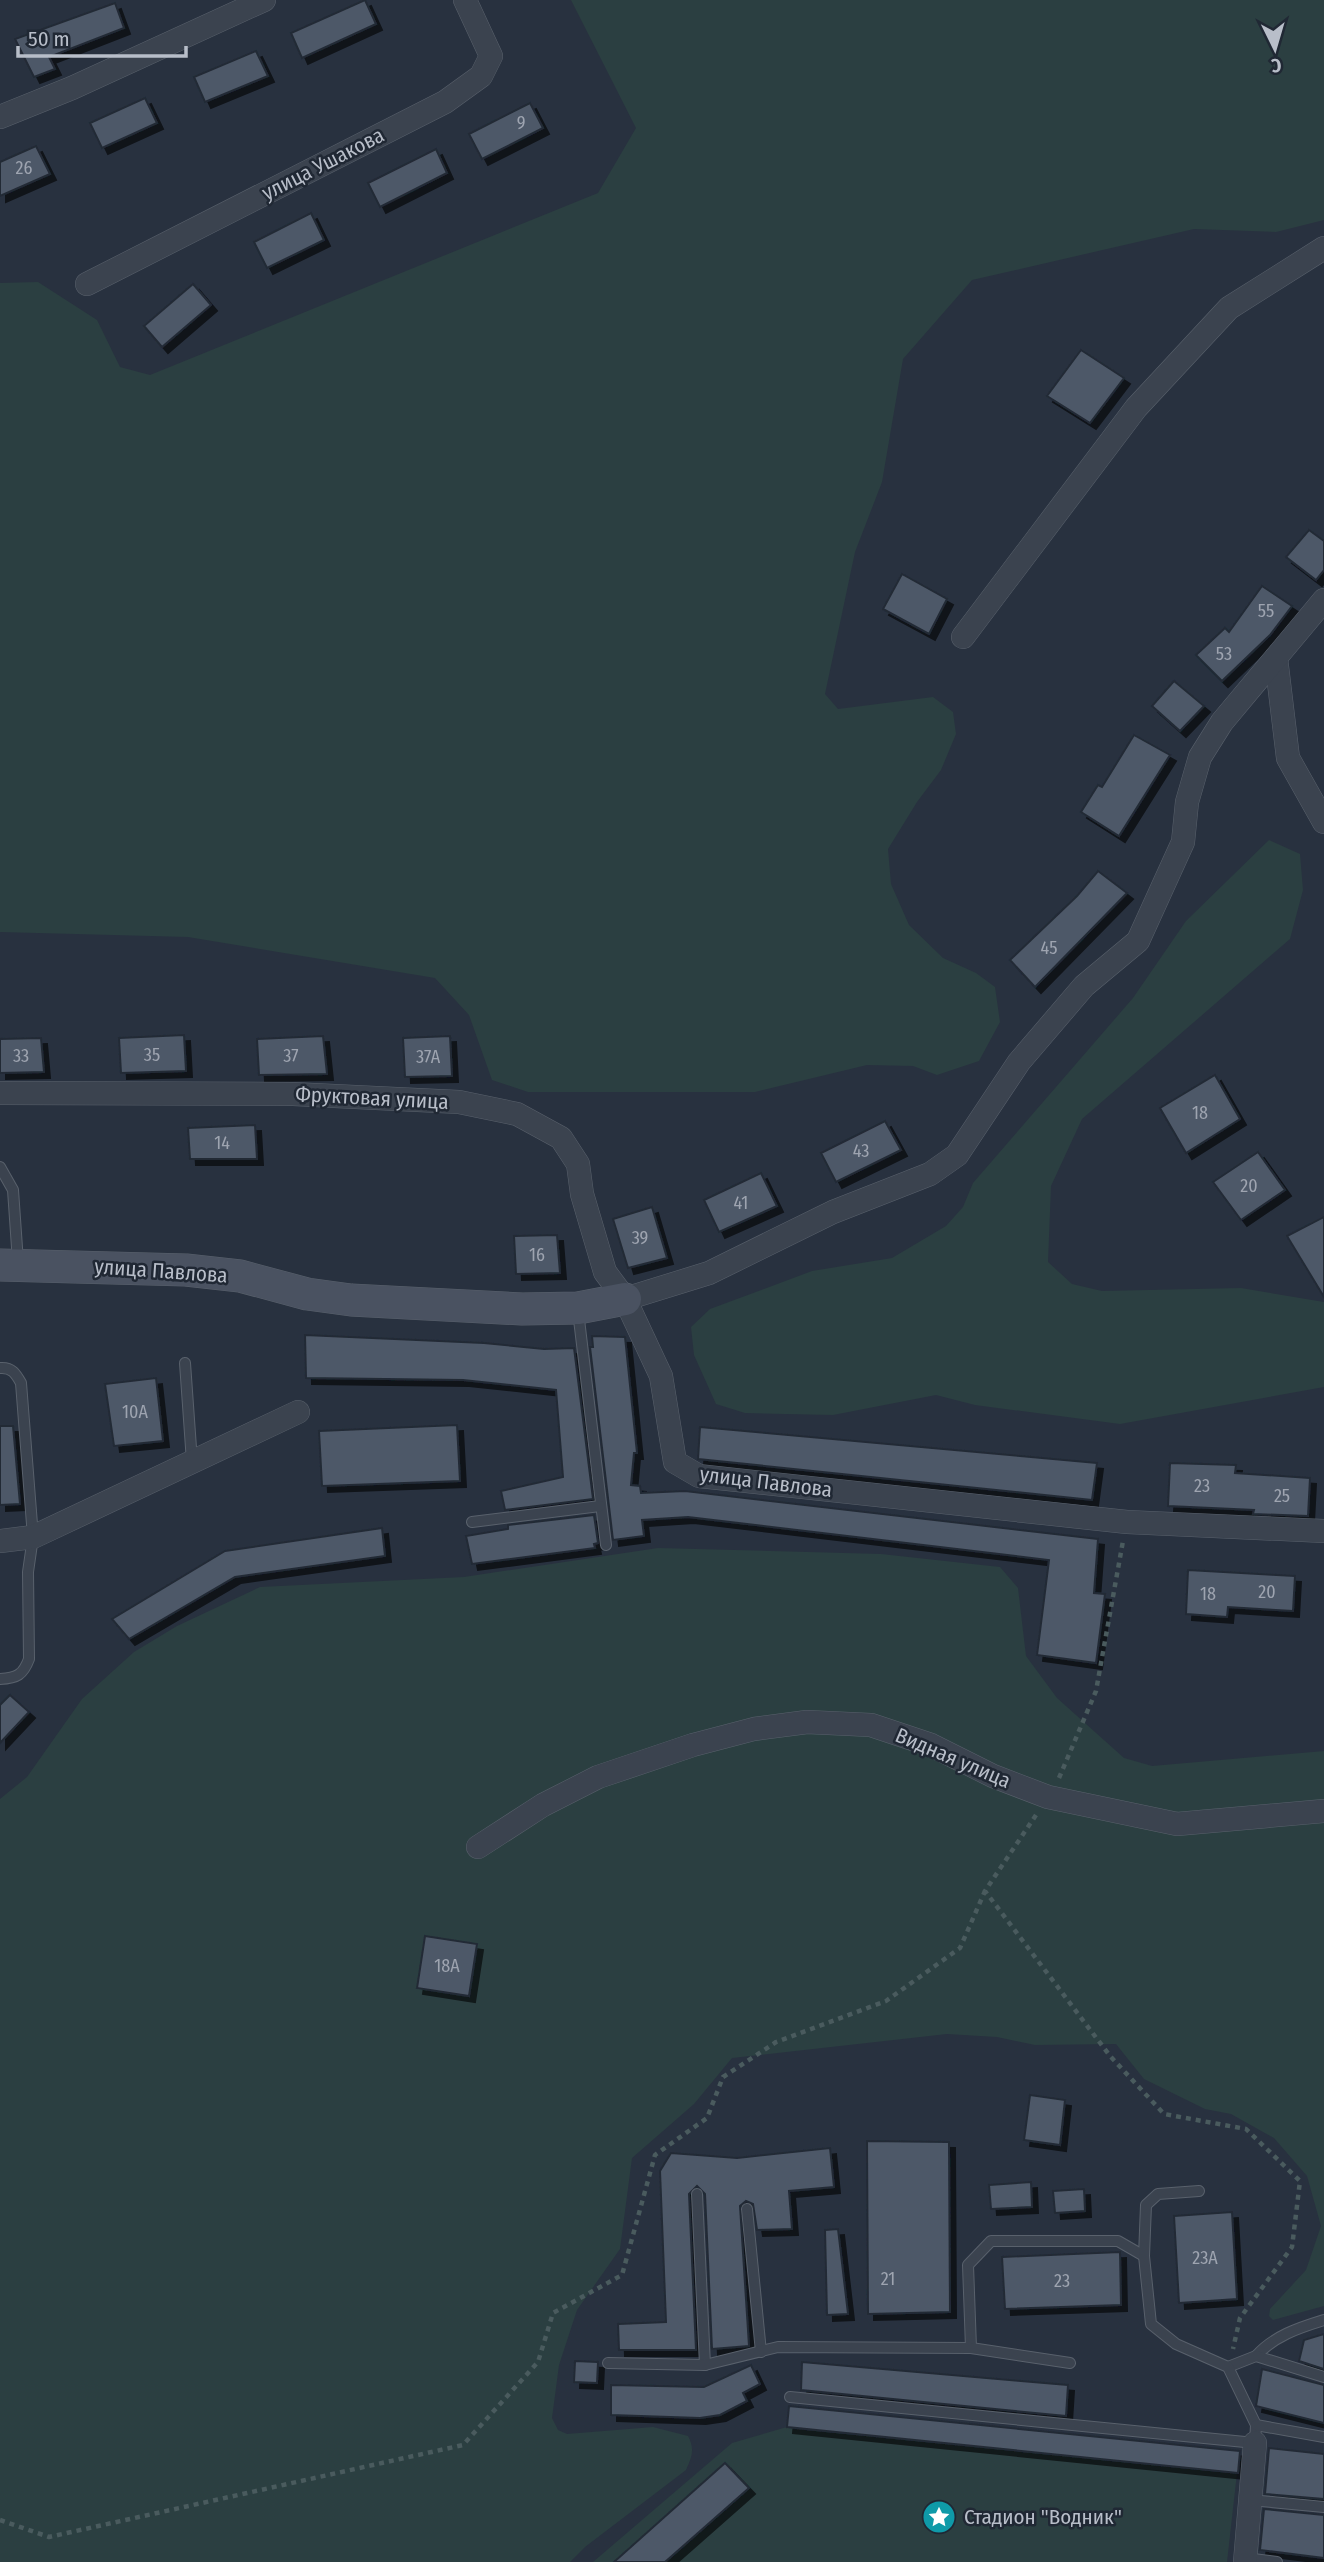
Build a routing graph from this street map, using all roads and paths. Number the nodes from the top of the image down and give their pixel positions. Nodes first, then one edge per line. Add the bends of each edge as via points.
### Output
1 (264, 0) edge
2 (465, 0) edge
3 (0, 117) edge
4 (1324, 248) edge
5 (87, 285) dead end
6 (1324, 600) edge
7 (963, 637) dead end
8 (1276, 658) junction
9 (1324, 822) edge
10 (0, 1093) edge
11 (0, 1167) edge
12 (9, 1265) edge
13 (625, 1299) junction
14 (578, 1308) junction
15 (185, 1363) dead end
16 (0, 1368) edge
17 (298, 1412) dead end
18 (192, 1462) junction
19 (600, 1506) junction
20 (471, 1522) dead end
21 (1127, 1522) junction
22 (1324, 1531) edge
23 (33, 1537) junction
24 (0, 1541) edge
25 (606, 1545) dead end
26 (0, 1679) edge
27 (1048, 1797) junction
28 (1324, 1811) edge
29 (478, 1847) dead end
30 (985, 1891) junction
31 (1199, 2191) dead end
32 (697, 2194) dead end
33 (747, 2209) dead end
34 (1144, 2256) junction
35 (1324, 2320) edge
36 (971, 2348) junction
37 (761, 2352) junction
38 (1256, 2357) junction
39 (608, 2363) dead end
40 (1070, 2363) dead end
41 (705, 2365) junction
42 (1228, 2367) junction
43 (1324, 2377) edge
44 (790, 2397) dead end
45 (1255, 2434) junction
46 (1324, 2437) edge
47 (1250, 2500) junction
48 (1324, 2507) edge
49 (0, 2520) edge
50 (1245, 2560) edge
51 (1277, 2562) edge

1 - 3 street
2 - 5 street, улица Ушакова via 491,56 481,76 445,102
4 - 7 street via 1229,308 1136,408
6 - 8 street
8 - 9 street via 1288,758
8 - 13 street via 1222,722 1200,757 1186,802 1183,842 1138,941 1084,986 1019,1062 957,1155 930,1174 833,1212 709,1273
10 - 13 street, Фруктовая улица via 307,1095 459,1102 517,1114 561,1138 578,1164 605,1272
11 - 12 lane via 13,1190
12 - 14 street, улица Павлова via 186,1270 240,1276 351,1300
13 - 14 street, улица Павлова
13 - 21 street, улица Павлова via 661,1376 675,1462 686,1471
14 - 19 lane
15 - 18 lane
16 - 23 lane via 7,1367 21,1383
17 - 18 street
18 - 23 street
19 - 20 lane
19 - 25 lane
21 - 22 street, улица Павлова
21 - 27 path via 1096,1691
23 - 24 street
23 - 26 lane via 28,1572 29,1659 24,1672
27 - 28 street, Видная улица via 1177,1824
27 - 29 street, Видная улица via 931,1745 871,1725 807,1722 730,1735 598,1777 543,1805
27 - 30 path
30 - 42 path via 1110,2056 1164,2113 1246,2129 1300,2181 1292,2247 1240,2318
30 - 49 path via 960,1948 886,2001 776,2042 723,2077 707,2118 655,2155 622,2275 553,2313 538,2362 463,2445 49,2537
31 - 34 lane via 1158,2194 1146,2205
32 - 41 lane
33 - 37 lane
34 - 36 lane via 1118,2241 991,2241 968,2265
34 - 42 lane via 1151,2324 1177,2344
35 - 38 lane via 1268,2343
36 - 37 lane via 778,2347
36 - 40 lane
37 - 41 lane
38 - 42 lane
38 - 43 lane
39 - 41 lane
42 - 45 lane
44 - 45 lane
45 - 46 lane
45 - 47 street
47 - 48 lane
47 - 50 street
50 - 51 lane

